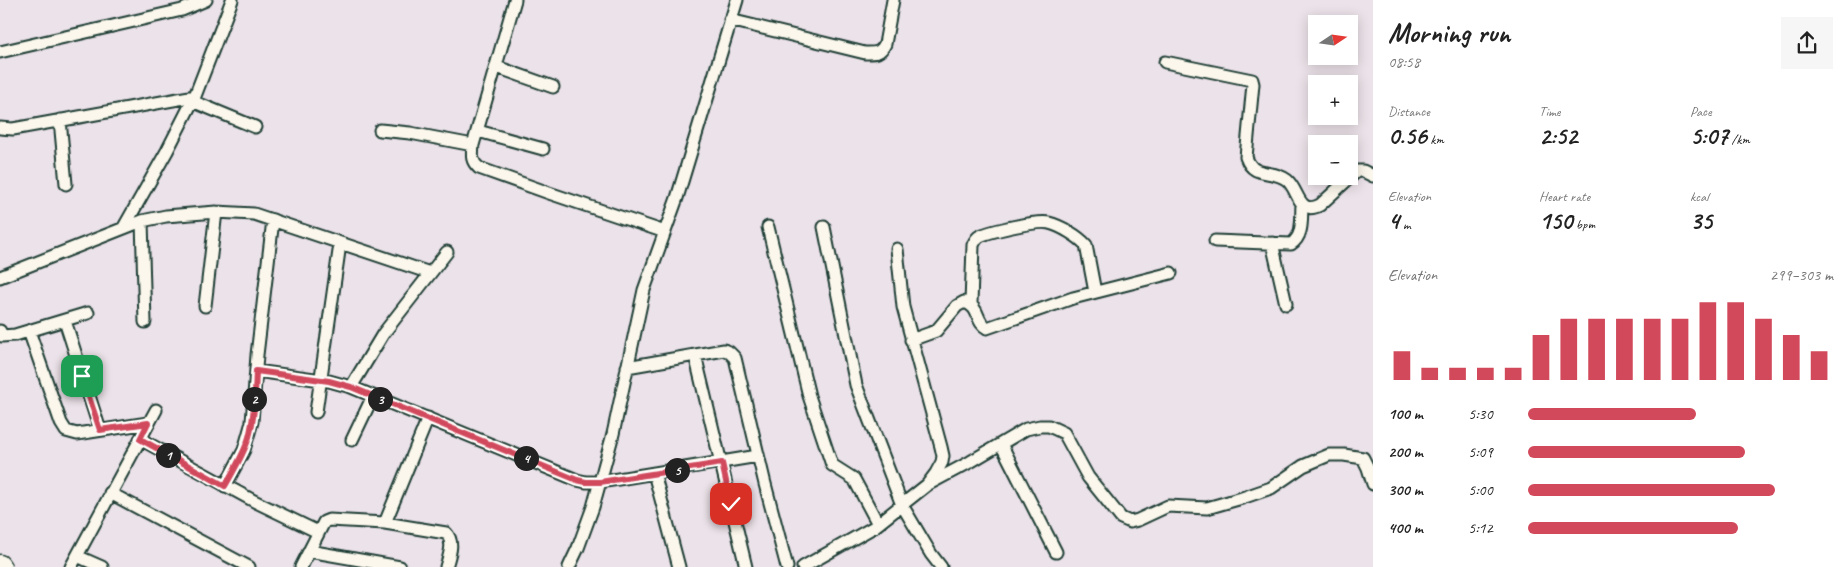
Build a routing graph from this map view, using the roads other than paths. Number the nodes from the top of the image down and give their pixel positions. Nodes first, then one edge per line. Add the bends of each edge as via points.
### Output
1 (206, 0) edge
2 (232, 0) edge
3 (515, 0) edge
4 (737, 0) edge
5 (893, 0) edge
6 (730, 20) junction
7 (0, 52) edge
8 (1165, 62) dead end
9 (497, 67) junction
10 (553, 87) dead end
11 (194, 99) junction
12 (60, 120) junction
13 (255, 127) dead end
14 (0, 128) edge
15 (380, 130) dead end
16 (478, 131) junction
17 (474, 145) junction
18 (543, 149) dead end
19 (1373, 176) edge
20 (66, 184) dead end
21 (1302, 204) junction
22 (216, 212) junction
23 (142, 220) junction
24 (273, 220) junction
25 (124, 227) junction
26 (768, 227) dead end
27 (824, 227) dead end
28 (665, 232) junction
29 (1215, 241) dead end
30 (1272, 243) junction
31 (340, 244) junction
32 (897, 249) dead end
33 (447, 252) dead end
34 (430, 273) junction
35 (1171, 273) dead end
36 (0, 277) edge
37 (1095, 292) junction
38 (971, 304) junction
39 (1286, 304) dead end
40 (205, 306) dead end
41 (88, 313) dead end
42 (65, 321) junction
43 (145, 322) dead end
44 (0, 331) edge
45 (29, 331) junction
46 (911, 340) junction
47 (695, 355) junction
48 (627, 367) junction
49 (256, 371) junction
50 (320, 380) junction
51 (351, 387) junction
52 (374, 396) junction
53 (156, 410) dead end
54 (316, 412) dead end
55 (428, 418) junction
56 (148, 423) junction
57 (100, 430) junction
58 (140, 439) junction
59 (352, 440) dead end
60 (1001, 444) junction
61 (758, 456) junction
62 (722, 463) junction
63 (654, 474) junction
64 (600, 482) junction
65 (1373, 484) edge
66 (927, 485) junction
67 (225, 486) junction
68 (110, 493) junction
69 (902, 505) junction
70 (385, 524) junction
71 (878, 524) junction
72 (318, 532) junction
73 (309, 551) junction
74 (1056, 552) dead end
75 (77, 556) junction
76 (71, 567) edge
77 (102, 567) edge
78 (249, 567) edge
79 (301, 567) edge
80 (400, 567) edge
81 (446, 567) edge
82 (569, 567) edge
83 (679, 567) edge
84 (746, 567) edge
85 (787, 567) edge
86 (803, 567) edge
87 (941, 567) edge

1 - 7 street via 182,10
2 - 11 street
3 - 9 street
4 - 6 street
5 - 6 street via 885,44 877,53 865,53
6 - 28 street
8 - 21 street via 1252,80 1248,164 1259,172 1282,176 1292,184
9 - 10 street
9 - 16 street
11 - 12 street
11 - 13 street
11 - 25 street
12 - 14 street via 13,129
12 - 20 street
15 - 17 street
16 - 17 street
16 - 18 street
17 - 28 street via 473,163 479,168
19 - 21 street via 1358,171 1320,205 1314,208
21 - 30 street via 1297,240 1291,244
22 - 23 street
22 - 24 street via 248,213
22 - 40 street
23 - 25 street
23 - 43 street
24 - 31 street
24 - 49 street
25 - 36 street
26 - 71 street via 809,396 832,465 854,480
27 - 69 street via 856,385
28 - 48 street via 644,290
29 - 30 street
30 - 39 street
31 - 34 street
31 - 50 street
32 - 46 street via 903,307
33 - 34 street
34 - 51 street via 383,334
35 - 37 street
37 - 38 street via 987,328 982,326
37 - 38 street via 1086,245 1055,225 1040,222 976,239 973,245
38 - 46 street via 964,302 956,306 936,331
41 - 42 street
42 - 45 street
42 - 57 street
44 - 45 street via 7,337
45 - 57 street via 61,424 77,434
46 - 66 street via 943,456
47 - 48 street
47 - 61 street via 724,350 735,358
47 - 62 street
48 - 64 street
49 - 50 street
49 - 67 street via 249,436
50 - 51 street
50 - 54 street
51 - 52 street
52 - 55 street
52 - 59 street
53 - 56 street
55 - 64 street via 577,480
55 - 70 street
56 - 57 street
56 - 58 street
58 - 67 street
58 - 68 street
60 - 65 street via 1026,429 1040,426 1049,426 1064,433 1088,478 1121,518 1130,522 1168,506 1207,508 1242,498 1271,488 1303,466 1329,456 1363,458
60 - 66 street
60 - 74 street
61 - 62 street
61 - 85 street
62 - 63 street
62 - 84 street
63 - 64 street
63 - 83 street
64 - 82 street
66 - 69 street
67 - 72 street
68 - 75 street
68 - 78 street
69 - 71 street
69 - 87 street
70 - 72 street via 329,520
70 - 81 street via 446,533 451,543
71 - 86 street
72 - 73 street
73 - 79 street
73 - 80 street
75 - 76 street
75 - 77 street

